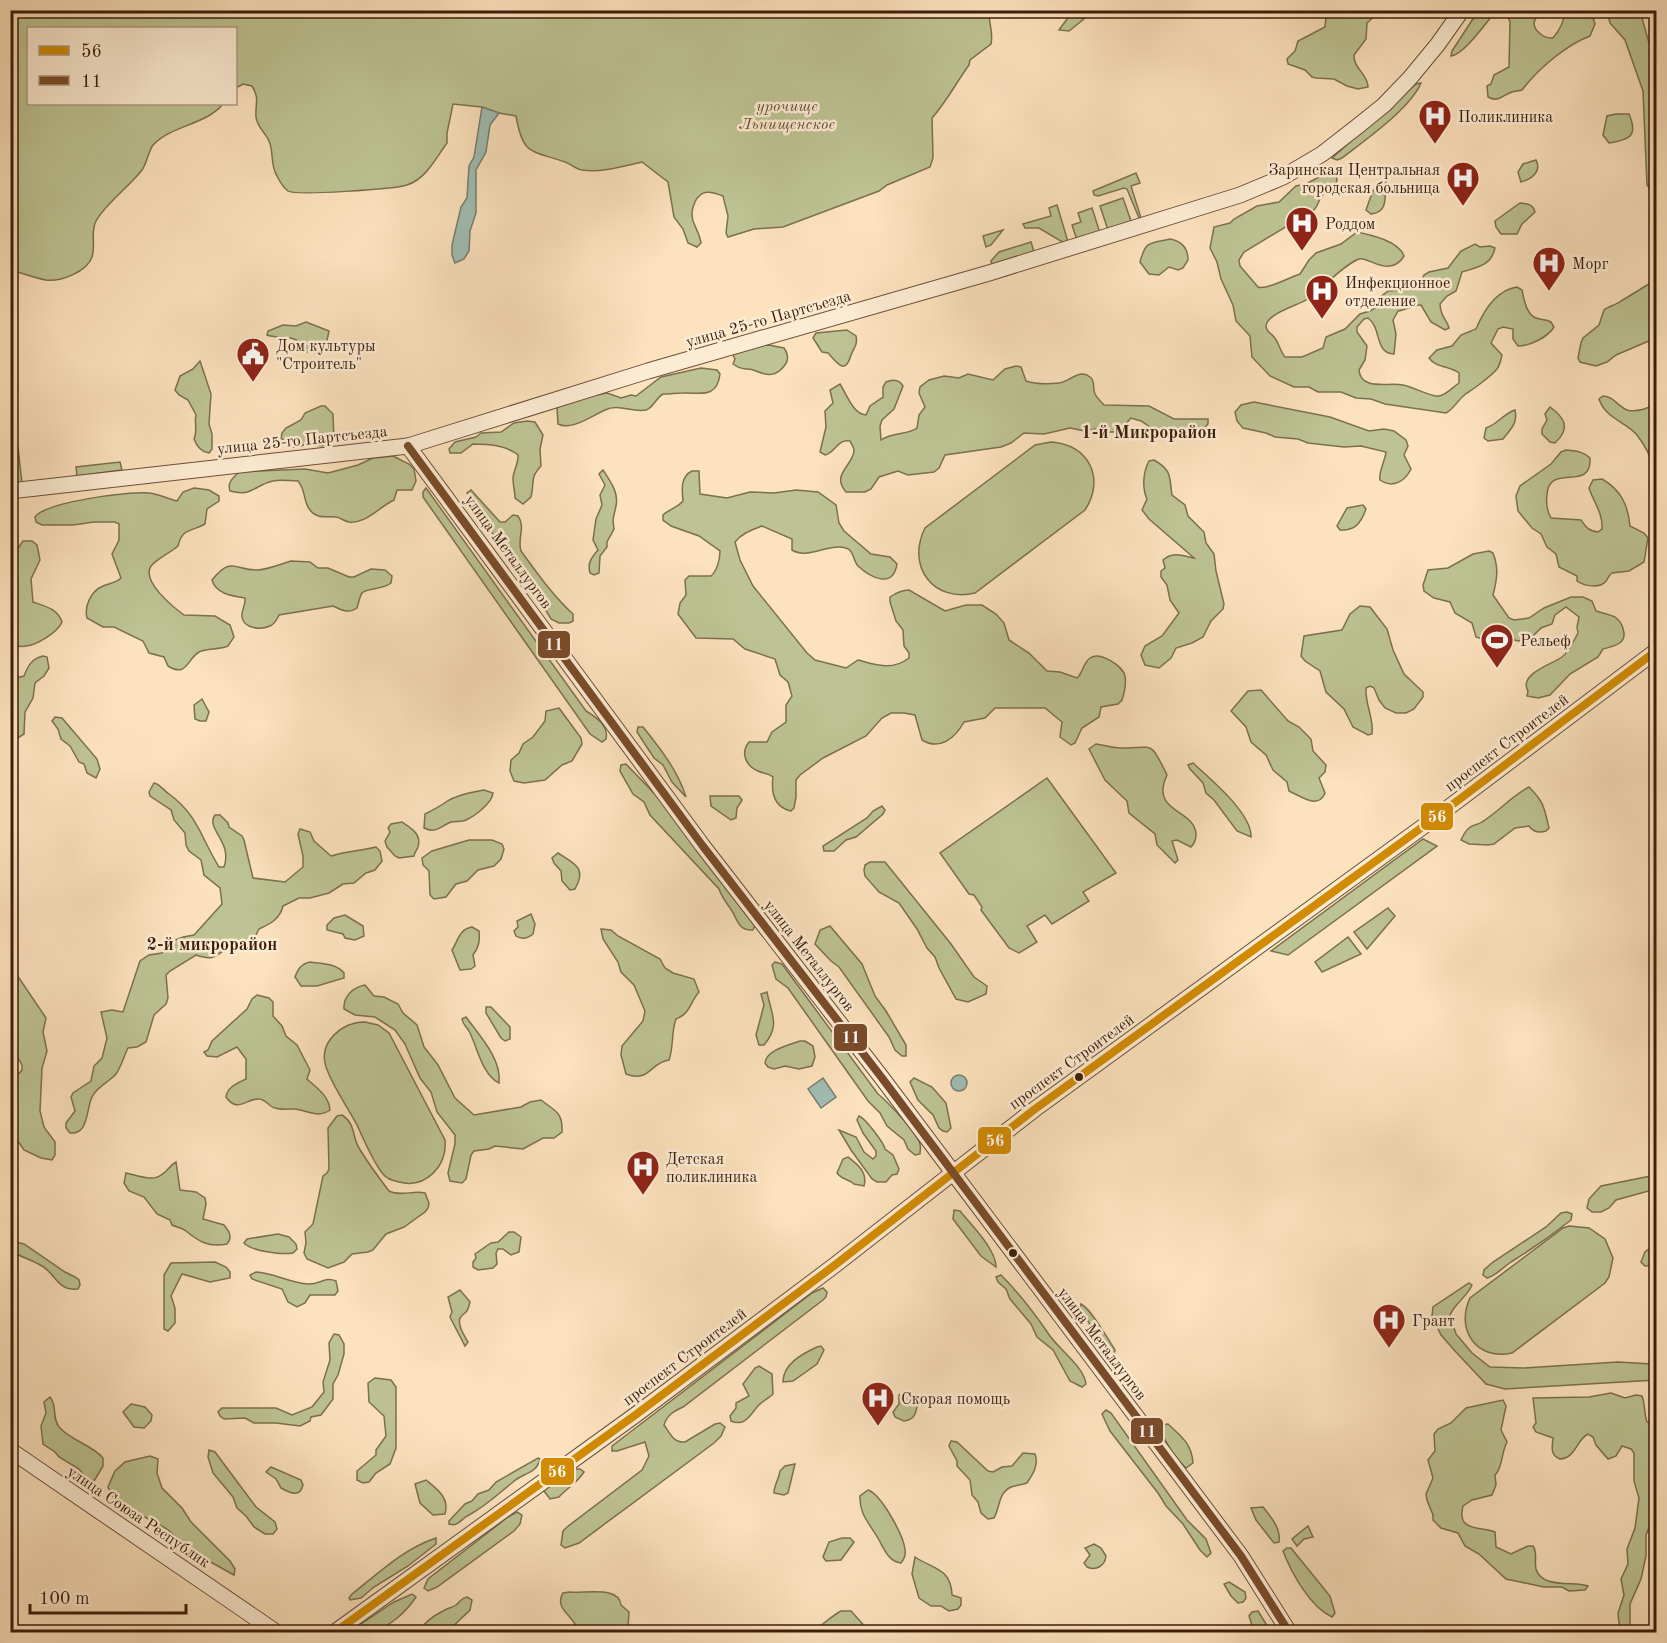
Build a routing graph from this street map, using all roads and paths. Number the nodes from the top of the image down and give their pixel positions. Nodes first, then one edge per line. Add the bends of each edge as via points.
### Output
1 (1462, 10) edge
2 (408, 446) junction
3 (10, 491) edge
4 (1656, 651) edge
5 (953, 1173) junction
6 (11, 1451) edge
7 (276, 1632) edge
8 (335, 1632) edge
9 (1289, 1632) edge

1 - 2 street, улица 25-го Партсъезда via 1438,44 1384,105 1319,156 1240,195
2 - 3 street, улица 25-го Партсъезда
2 - 5 street, улица Металлургов via 696,836
4 - 5 street, проспект Строителей
5 - 8 street, проспект Строителей via 634,1416
5 - 9 street, улица Металлургов via 1241,1556
6 - 7 street, улица Союза Республик

